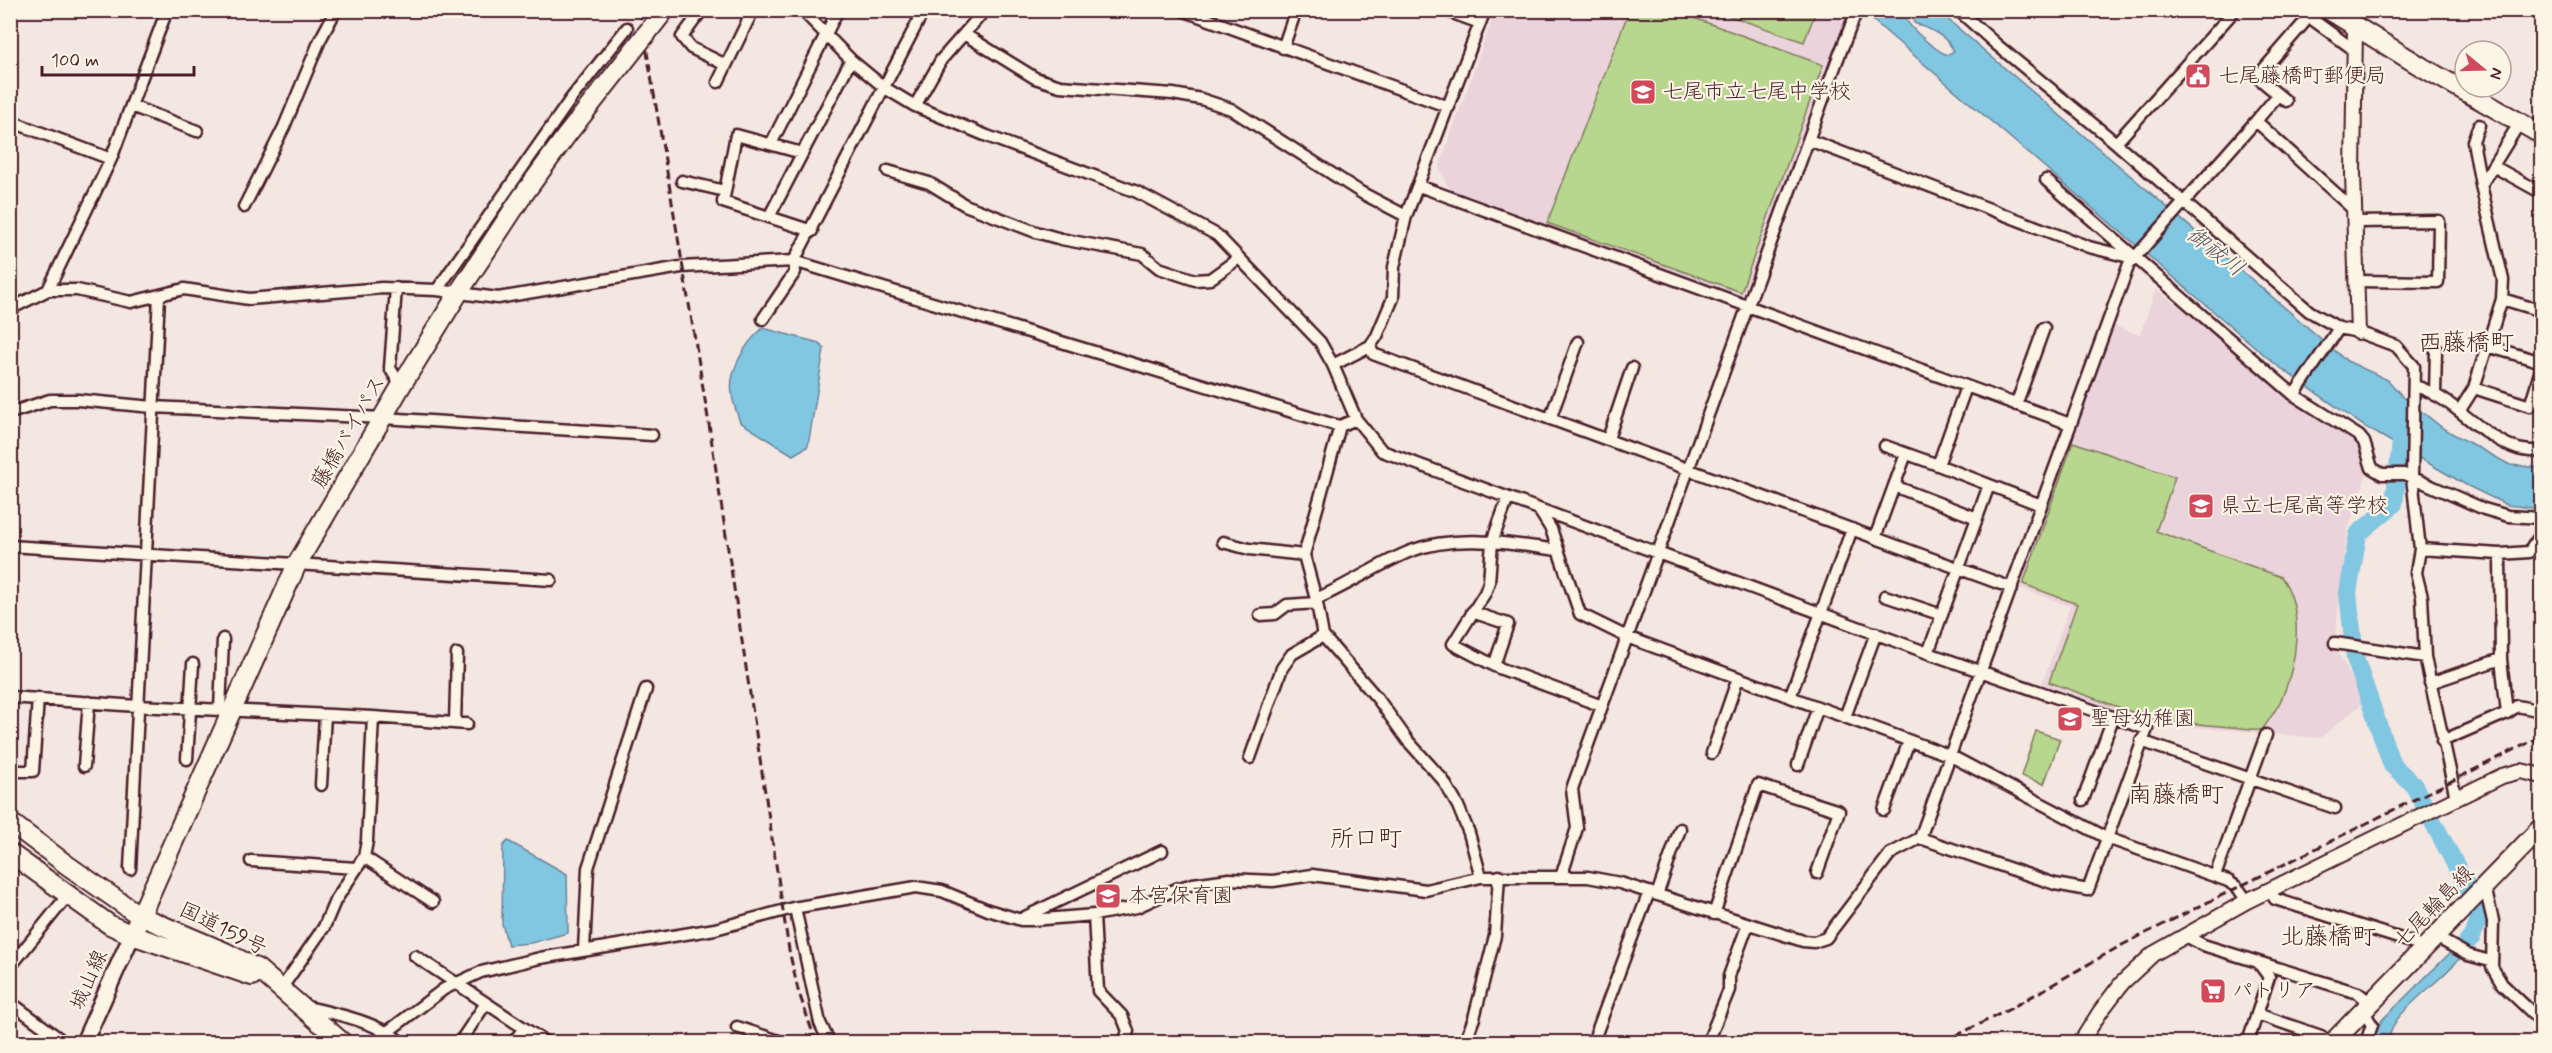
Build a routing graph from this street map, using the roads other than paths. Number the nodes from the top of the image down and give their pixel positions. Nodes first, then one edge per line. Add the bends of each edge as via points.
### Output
1 (167, 10) edge
2 (336, 10) edge
3 (665, 10) edge
4 (702, 10) edge
5 (753, 10) edge
6 (802, 10) edge
7 (838, 10) edge
8 (924, 10) edge
9 (985, 10) edge
10 (1182, 10) edge
11 (1296, 10) edge
12 (1444, 10) edge
13 (1485, 10) edge
14 (1958, 10) edge
15 (2235, 10) edge
16 (2330, 10) edge
17 (1857, 13) edge
18 (1480, 23) junction
19 (2355, 27) junction
20 (627, 28) dead end
21 (964, 34) junction
22 (826, 35) junction
23 (1283, 48) junction
24 (2353, 49) junction
25 (851, 60) junction
26 (726, 65) junction
27 (718, 81) dead end
28 (885, 88) junction
29 (131, 106) junction
30 (915, 106) junction
31 (1449, 107) junction
32 (10, 121) edge
33 (2256, 121) junction
34 (2520, 122) junction
35 (2479, 125) dead end
36 (197, 131) dead end
37 (2541, 135) edge
38 (1809, 140) junction
39 (2116, 143) junction
40 (771, 144) junction
41 (802, 153) junction
42 (111, 159) junction
43 (2493, 166) junction
44 (888, 171) dead end
45 (2046, 180) dead end
46 (682, 181) dead end
47 (2481, 185) junction
48 (1419, 186) junction
49 (726, 191) junction
50 (2541, 193) edge
51 (2183, 203) junction
52 (244, 207) dead end
53 (1406, 216) junction
54 (2354, 216) junction
55 (769, 217) junction
56 (812, 231) junction
57 (1239, 258) junction
58 (2133, 258) junction
59 (794, 261) junction
60 (2356, 281) junction
61 (396, 288) junction
62 (48, 290) junction
63 (437, 290) junction
64 (459, 292) junction
65 (159, 296) junction
66 (2502, 299) junction
67 (1748, 307) junction
68 (10, 309) edge
69 (2541, 311) edge
70 (763, 319) dead end
71 (2044, 328) dead end
72 (2339, 328) junction
73 (2358, 332) junction
74 (1578, 342) dead end
75 (1370, 346) junction
76 (2487, 346) junction
77 (2436, 349) dead end
78 (2541, 364) edge
79 (1333, 365) junction
80 (1632, 368) dead end
81 (401, 386) junction
82 (2415, 386) junction
83 (1966, 387) junction
84 (2474, 388) junction
85 (2294, 395) junction
86 (2435, 395) junction
87 (2016, 405) junction
88 (153, 407) junction
89 (2460, 410) junction
90 (10, 413) edge
91 (383, 418) junction
92 (1356, 419) junction
93 (1550, 419) junction
94 (2070, 424) junction
95 (1340, 426) junction
96 (652, 435) dead end
97 (1608, 440) junction
98 (1885, 446) dead end
99 (2541, 452) edge
100 (1906, 454) junction
101 (1938, 465) junction
102 (1689, 470) junction
103 (2408, 476) junction
104 (1989, 485) junction
105 (1894, 486) junction
106 (1508, 498) junction
107 (2041, 505) junction
108 (1539, 510) junction
109 (1977, 518) junction
110 (2541, 518) edge
111 (1852, 530) junction
112 (2541, 533) edge
113 (1875, 538) junction
114 (1223, 542) dead end
115 (1492, 542) junction
116 (10, 546) edge
117 (2420, 549) junction
118 (1558, 550) junction
119 (147, 553) junction
120 (1658, 554) junction
121 (2500, 554) junction
122 (1304, 555) junction
123 (297, 564) junction
124 (1959, 569) junction
125 (551, 580) dead end
126 (2012, 588) junction
127 (1884, 596) dead end
128 (1317, 601) junction
129 (1472, 612) junction
130 (1820, 613) junction
131 (1260, 615) dead end
132 (1942, 615) junction
133 (1876, 633) junction
134 (1323, 636) junction
135 (1627, 637) junction
136 (223, 639) dead end
137 (2340, 644) dead end
138 (1928, 652) junction
139 (457, 654) dead end
140 (2425, 657) junction
141 (2501, 659) junction
142 (193, 664) dead end
143 (1494, 666) junction
144 (1981, 671) junction
145 (1738, 678) junction
146 (2430, 683) junction
147 (646, 689) dead end
148 (10, 696) edge
149 (1790, 697) junction
150 (38, 698) junction
151 (88, 702) junction
152 (137, 706) junction
153 (1602, 706) junction
154 (1818, 707) junction
155 (190, 709) junction
156 (225, 711) junction
157 (2541, 711) edge
158 (2507, 713) junction
159 (325, 715) junction
160 (373, 717) junction
161 (1845, 717) junction
162 (2113, 718) junction
163 (455, 723) junction
164 (467, 724) dead end
165 (2266, 735) dead end
166 (1909, 741) junction
167 (2141, 741) junction
168 (2442, 741) junction
169 (1712, 753) dead end
170 (1951, 756) junction
171 (1250, 758) dead end
172 (187, 759) dead end
173 (1798, 765) dead end
174 (84, 766) dead end
175 (10, 771) edge
176 (2541, 776) edge
177 (2251, 778) junction
178 (321, 785) dead end
179 (2456, 798) junction
180 (2083, 800) dead end
181 (2336, 808) dead end
182 (1884, 810) dead end
183 (10, 822) edge
184 (2541, 827) edge
185 (1680, 829) dead end
186 (1920, 838) junction
187 (2106, 838) junction
188 (1162, 851) dead end
189 (10, 853) edge
190 (364, 856) junction
191 (250, 861) dead end
192 (356, 868) junction
193 (130, 869) dead end
194 (1816, 873) dead end
195 (1499, 876) junction
196 (2215, 876) junction
197 (1481, 877) junction
198 (1561, 877) junction
199 (2483, 888) junction
200 (2270, 891) junction
201 (1653, 893) junction
202 (68, 895) junction
203 (2247, 901) junction
204 (433, 902) dead end
205 (795, 908) junction
206 (1714, 914) junction
207 (141, 915) junction
208 (1094, 915) junction
209 (1020, 920) junction
210 (1748, 924) junction
211 (132, 935) junction
212 (2186, 936) junction
213 (2437, 943) junction
214 (584, 950) junction
215 (415, 956) dead end
216 (2490, 961) junction
217 (2258, 962) junction
218 (10, 967) edge
219 (456, 983) junction
220 (281, 989) junction
221 (10, 1002) edge
222 (486, 1003) junction
223 (300, 1006) junction
224 (2368, 1008) junction
225 (2257, 1014) junction
226 (2541, 1022) edge
227 (737, 1026) dead end
228 (523, 1029) junction
229 (388, 1032) junction
230 (64, 1042) edge
231 (84, 1042) edge
232 (342, 1042) edge
233 (374, 1042) edge
234 (401, 1042) edge
235 (460, 1042) edge
236 (514, 1042) edge
237 (545, 1042) edge
238 (782, 1042) edge
239 (829, 1042) edge
240 (1124, 1042) edge
241 (1464, 1042) edge
242 (1593, 1042) edge
243 (1708, 1042) edge
244 (2081, 1042) edge
245 (2248, 1042) edge
246 (2327, 1042) edge
247 (2333, 1042) edge
248 (2366, 1042) edge

1 - 29 street
2 - 52 street
3 - 64 main road, 藤橋バイパス, bridge via 566,136
4 - 26 street via 682,37 691,48
5 - 26 street
6 - 22 street
7 - 22 street
8 - 28 street
9 - 21 street
10 - 23 street
11 - 23 street
12 - 18 street
13 - 18 street
14 - 39 street
15 - 39 street
16 - 19 main road
17 - 38 street
18 - 31 street
19 - 24 street
19 - 34 main road
20 - 63 street via 570,100
21 - 30 street via 941,60
21 - 53 street via 1035,78 1060,86 1173,94 1231,109 1362,193
22 - 25 street
22 - 40 street
23 - 31 street
24 - 33 street via 2309,17 2257,77 2282,98
24 - 54 street
25 - 28 street
25 - 41 street
26 - 27 street
28 - 30 street
28 - 56 street
29 - 36 street
29 - 42 street
30 - 57 street via 1137,192 1217,235
31 - 48 street
32 - 42 street
33 - 51 street
33 - 54 street
34 - 37 main road
34 - 43 street
35 - 47 street via 2473,141
38 - 58 street via 2089,247
38 - 67 street
39 - 51 street
40 - 41 street
40 - 49 street via 736,135
41 - 55 street
42 - 62 street
43 - 47 street
43 - 50 street
44 - 57 street via 929,183 965,205 1036,232 1142,254 1159,268 1195,280 1210,279
45 - 58 street
46 - 49 street
47 - 66 street via 2503,280
48 - 53 street
48 - 67 street
49 - 55 street via 723,202
51 - 58 street
51 - 72 street via 2309,311
53 - 75 street via 1394,267 1393,298
54 - 60 street
54 - 60 street via 2439,221 2438,282
55 - 56 street
56 - 59 street
57 - 79 street via 1320,342
58 - 85 street
58 - 94 street
59 - 64 street via 681,267 498,297
59 - 70 street via 795,272
59 - 95 street
60 - 73 street
61 - 63 street
61 - 65 street via 249,299 184,290
61 - 81 street via 390,368
62 - 65 street via 77,290 131,302
62 - 68 street
63 - 64 street
64 - 81 main road, 藤橋バイパス
65 - 88 street
66 - 69 street
66 - 76 street
67 - 83 street
67 - 102 street
71 - 87 street
72 - 73 street
72 - 85 street
73 - 82 street via 2396,346 2414,366
74 - 93 street
75 - 79 street
75 - 93 street via 1373,354
76 - 78 street
76 - 84 street
77 - 86 street
78 - 84 street via 2530,406
79 - 92 street
80 - 97 street
81 - 91 main road, 藤橋バイパス
82 - 86 street
82 - 103 street
83 - 87 street
83 - 101 street
84 - 89 street
85 - 103 street via 2359,436 2372,468 2382,474
86 - 89 street
87 - 94 street
88 - 90 street via 50,400
88 - 91 street
88 - 119 street
89 - 99 street via 2477,426 2519,449
91 - 96 street
91 - 123 main road, 藤橋バイパス
92 - 95 street
92 - 106 street via 1382,451
93 - 97 street
94 - 107 street
95 - 122 street
97 - 102 street
98 - 100 street
100 - 101 street
100 - 105 street
101 - 104 street
102 - 111 street
102 - 120 street
103 - 110 street via 2484,509 2508,516
103 - 117 street
104 - 107 street
104 - 109 street
105 - 109 street
105 - 113 street
106 - 108 street
106 - 115 street
107 - 126 street
108 - 118 street
108 - 120 street
109 - 124 street
111 - 113 street
111 - 130 street
112 - 121 street via 2529,552
113 - 124 street
114 - 122 street
115 - 118 street
115 - 128 street via 1440,543 1413,550
115 - 129 street via 1489,582
116 - 119 street
117 - 121 street
117 - 140 street via 2416,573 2422,597
118 - 135 street via 1580,614
119 - 123 street
119 - 152 street
120 - 130 street
120 - 135 street
121 - 141 street
122 - 128 street
123 - 125 street
123 - 156 main road, 藤橋バイパス
124 - 126 street
124 - 132 street
126 - 144 street
127 - 132 street
128 - 131 street via 1287,605 1275,614
128 - 134 street
129 - 143 street via 1508,624
129 - 143 street via 1453,644
130 - 133 street
130 - 149 street
132 - 138 street
133 - 138 street
133 - 161 street
134 - 171 street via 1292,654 1282,669
134 - 197 street via 1443,780 1469,833
135 - 145 street
135 - 153 street
136 - 156 street
137 - 140 street
138 - 144 street
139 - 163 street
140 - 146 street
141 - 146 street
141 - 158 street
142 - 155 street
143 - 153 street
144 - 162 street
144 - 170 street
145 - 149 street
145 - 169 street
146 - 168 street
147 - 214 street via 588,868
148 - 150 street
149 - 154 street
150 - 151 street
150 - 175 street via 33,771
151 - 152 street
151 - 174 street
152 - 155 street
152 - 193 street
153 - 198 street via 1572,789 1576,828
154 - 161 street
154 - 173 street
155 - 156 street
155 - 172 street
156 - 159 street
156 - 207 main road, 藤橋バイパス
157 - 158 street via 2517,706
158 - 168 street
159 - 160 street
159 - 178 street
160 - 163 street
160 - 190 street
161 - 166 street
162 - 167 street via 2147,729
162 - 180 street
163 - 164 street
165 - 177 street
166 - 170 street
166 - 182 street
167 - 177 street
167 - 187 street
168 - 179 street
170 - 186 street
170 - 187 street
176 - 179 street via 2516,771
177 - 181 street
177 - 196 street
179 - 200 street
183 - 207 main road, 国道159号
184 - 199 main road, 七尾輪島線
185 - 201 street
186 - 187 street via 2055,884 2088,890
186 - 210 street via 1890,854 1826,938 1814,942
187 - 196 street
188 - 209 street
189 - 202 main road, 国道159号
190 - 192 street
190 - 204 street
191 - 192 street
192 - 220 street via 324,927
194 - 206 street via 1839,811 1758,785
195 - 197 street
195 - 198 street
195 - 241 street via 1495,936
196 - 203 street via 2238,888
197 - 208 street via 1426,890 1312,875 1273,881 1229,879 1193,884 1137,907
198 - 201 street via 1620,883
199 - 213 main road, 七尾輪島線
199 - 216 street via 2493,921
200 - 203 street
200 - 213 street via 2275,899
201 - 206 street
201 - 242 street
202 - 211 main road, 国道159号 via 110,925
202 - 218 street
203 - 212 street
205 - 209 street via 916,887 942,891
205 - 214 street via 715,928
205 - 239 street via 820,1023
206 - 210 street
207 - 211 main road, 藤橋バイパス
207 - 220 main road, 国道159号 via 245,962
208 - 209 street
208 - 240 street via 1098,991 1122,1016 1128,1031
210 - 243 street
211 - 220 main road, 国道159号
211 - 231 main road, 城山線
212 - 217 street
212 - 244 street via 2153,954 2122,983
213 - 216 street
213 - 224 main road, 七尾輪島線
214 - 219 street via 508,965
215 - 219 street
216 - 226 street via 2502,984
217 - 224 street via 2358,993
217 - 225 street via 2269,977
219 - 222 street
219 - 229 street
220 - 223 main road, 国道159号
221 - 230 street
222 - 228 street
222 - 235 street
223 - 229 street
223 - 232 main road, 国道159号
224 - 247 main road, 七尾輪島線
224 - 248 street via 2372,1025
225 - 245 street
225 - 246 street via 2321,1036
227 - 238 street
228 - 236 street
228 - 237 street
229 - 233 street
229 - 234 street

